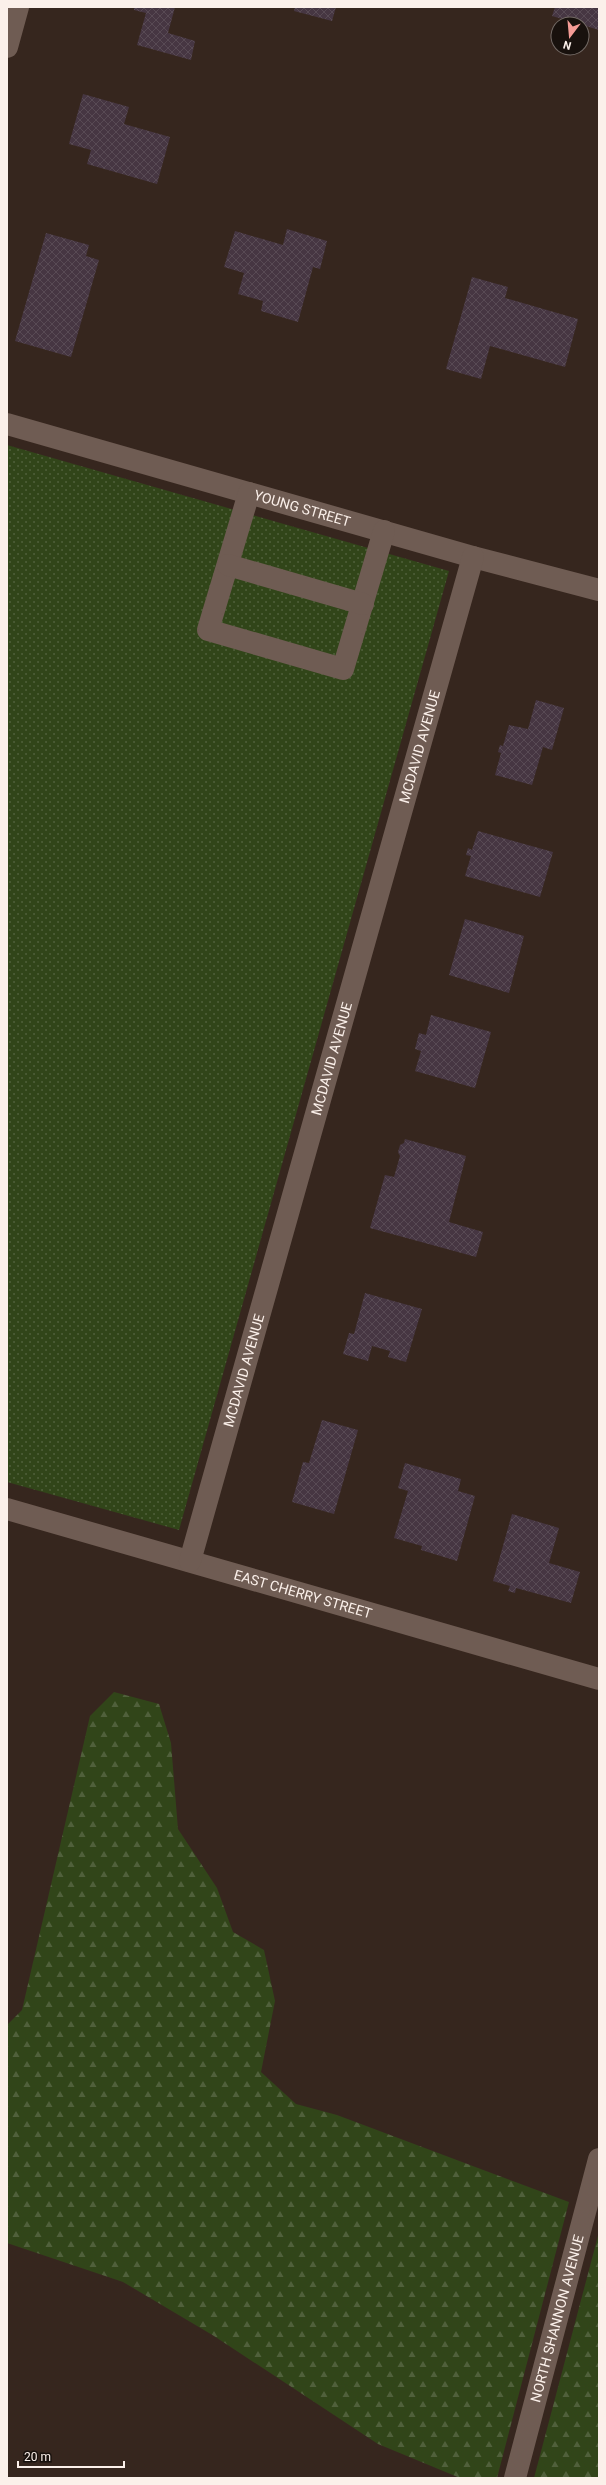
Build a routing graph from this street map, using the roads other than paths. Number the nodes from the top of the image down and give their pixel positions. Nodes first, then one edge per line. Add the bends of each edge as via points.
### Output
1 (18, 7) edge
2 (7, 47) edge
3 (7, 424) edge
4 (249, 493) junction
5 (384, 531) junction
6 (473, 556) junction
7 (228, 565) junction
8 (599, 590) edge
9 (363, 604) junction
10 (7, 1509) edge
11 (190, 1561) junction
12 (599, 1679) edge
13 (599, 2159) edge
14 (515, 2478) edge

1 - 2 street
3 - 4 street, YOUNG STREET
4 - 5 street, YOUNG STREET
4 - 7 street
5 - 6 street, YOUNG STREET
5 - 9 street
6 - 8 street, YOUNG STREET
6 - 11 street, MCDAVID AVENUE
7 - 9 street
7 - 9 street via 208,630 291,654 343,669
10 - 11 street, EAST CHERRY STREET
11 - 12 street, EAST CHERRY STREET
13 - 14 street, NORTH SHANNON AVENUE

